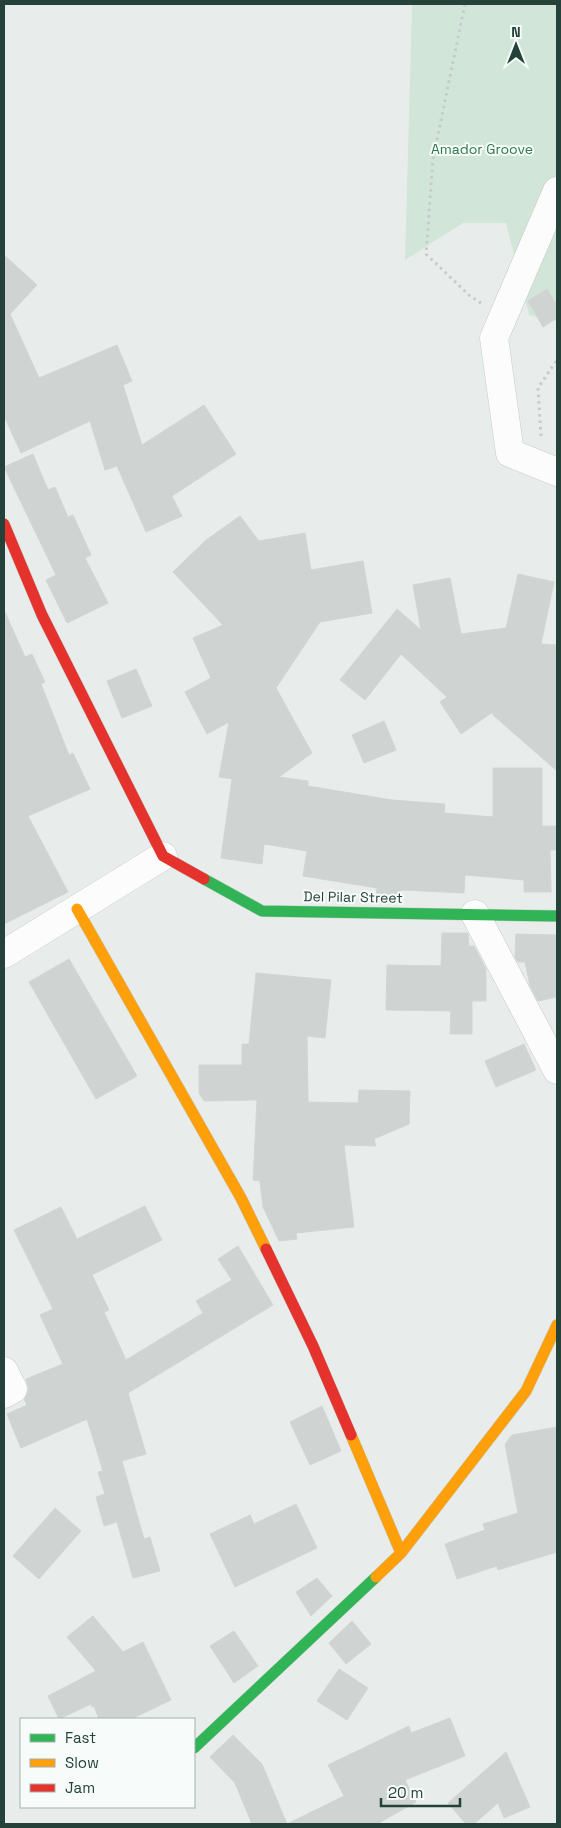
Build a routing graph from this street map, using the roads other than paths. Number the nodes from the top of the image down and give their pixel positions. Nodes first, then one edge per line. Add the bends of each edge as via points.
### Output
1 (557, 192) edge
2 (550, 469) edge
3 (4, 524) edge
4 (163, 856) junction
5 (77, 909) junction
6 (475, 914) junction
7 (557, 916) edge
8 (4, 954) edge
9 (557, 1070) edge
10 (557, 1325) edge
11 (4, 1371) edge
12 (4, 1394) edge
13 (401, 1553) junction
14 (195, 1747) edge

1 - 2 street via 494,338 510,454
3 - 4 street via 42,615
4 - 5 street
4 - 6 street, Del Pilar Street via 262,911
5 - 8 street
5 - 13 street via 241,1198 313,1346
6 - 7 street, Del Pilar Street
6 - 9 street
10 - 13 street via 526,1391
11 - 12 street via 13,1389
13 - 14 street

